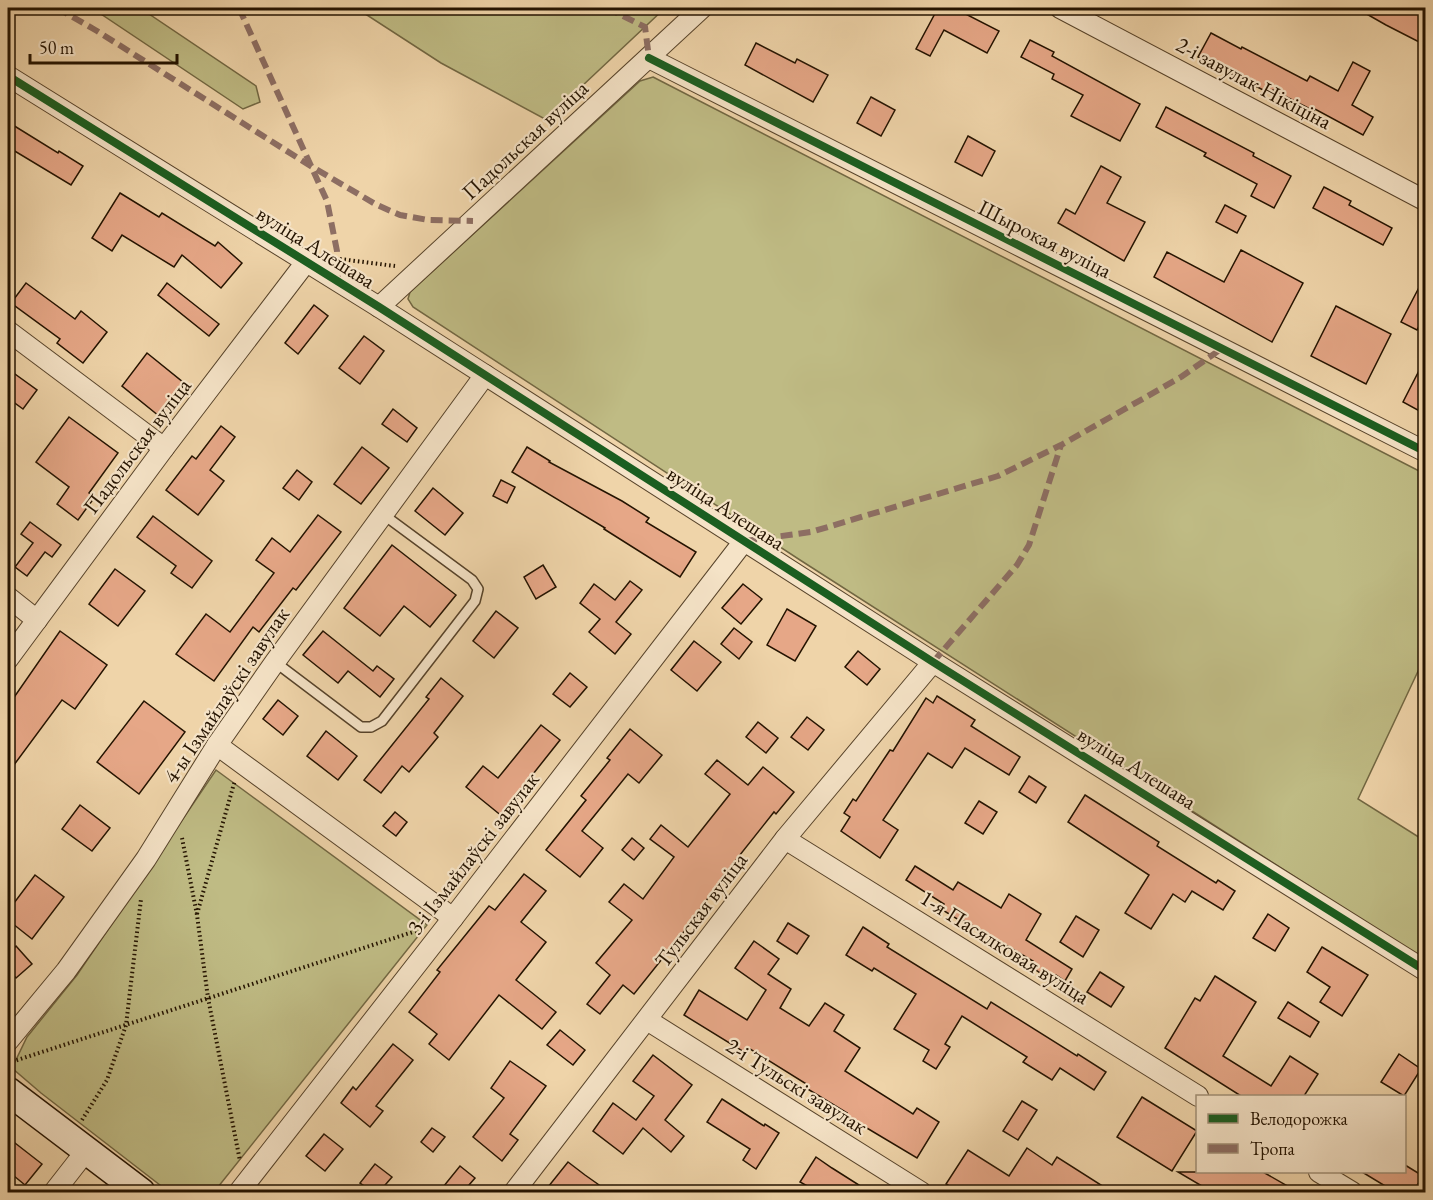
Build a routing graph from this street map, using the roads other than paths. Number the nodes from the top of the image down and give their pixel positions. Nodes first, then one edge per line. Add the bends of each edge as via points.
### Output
1 (702, 8) edge
2 (1060, 8) edge
3 (650, 57) junction
4 (8, 76) edge
5 (1425, 201) edge
6 (306, 262) junction
7 (379, 307) junction
8 (8, 331) edge
9 (485, 375) junction
10 (164, 448) junction
11 (1425, 452) edge
12 (384, 515) junction
13 (744, 541) junction
14 (8, 597) edge
15 (37, 620) junction
16 (8, 659) edge
17 (275, 662) junction
18 (933, 662) junction
19 (217, 745) junction
20 (785, 839) junction
21 (453, 918) junction
22 (1425, 971) edge
23 (647, 1020) junction
24 (8, 1041) edge
25 (8, 1091) edge
26 (1196, 1095) edge
27 (78, 1145) junction
28 (1321, 1173) edge
29 (241, 1189) edge
30 (54, 1192) edge
31 (141, 1192) edge
32 (514, 1192) edge
33 (921, 1192) edge
34 (1352, 1192) edge

1 - 3 street, Падольская вуліца
2 - 5 street, 2-і завулак Нікіціна
3 - 7 street, Падольская вуліца
3 - 11 street, Шырокая вуліца
4 - 6 street, вуліца Алешава
6 - 7 street, вуліца Алешава
6 - 10 street, Падольская вуліца
7 - 9 street, вуліца Алешава
8 - 10 street
9 - 12 street, 4-ы Ізмайлаўскі завулак
9 - 13 street, вуліца Алешава
10 - 15 street, Падольская вуліца
12 - 17 street, 4-ы Ізмайлаўскі завулак
12 - 17 lane via 472,580 478,589 475,601 382,722 371,727 361,727
13 - 18 street, вуліца Алешава
13 - 21 street, 3-і Ізмайлаўскі завулак
14 - 15 street
15 - 16 street, Падольская вуліца
17 - 19 street, 4-ы Ізмайлаўскі завулак
18 - 20 street, Тульская вуліца
18 - 22 street, вуліца Алешава
19 - 21 street
19 - 24 street, 4-ы Ізмайлаўскі завулак via 146,859 66,971
20 - 23 street, Тульская вуліца
20 - 26 street, 1-я Пасялковая вуліца
21 - 29 street, 3-і Ізмайлаўскі завулак
23 - 32 street, Тульская вуліца
23 - 33 street, 2-і Тульскі завулак
25 - 27 street
27 - 30 street
27 - 31 street
28 - 34 street

